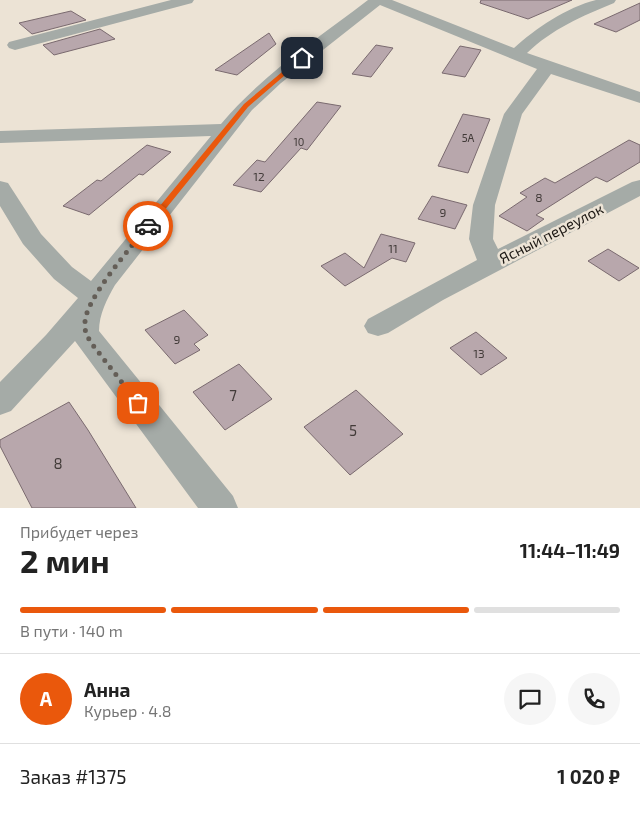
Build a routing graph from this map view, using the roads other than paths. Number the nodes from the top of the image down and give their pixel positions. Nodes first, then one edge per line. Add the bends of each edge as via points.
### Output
1 (187, 0) edge
2 (379, 0) edge
3 (609, 0) edge
4 (15, 45) dead end
5 (516, 55) junction
6 (547, 67) junction
7 (640, 98) edge
8 (224, 130) junction
9 (0, 138) edge
10 (640, 187) edge
11 (0, 188) edge
12 (491, 263) junction
13 (96, 297) junction
14 (378, 326) dead end
15 (0, 402) edge
16 (220, 508) edge

1 - 4 street
2 - 5 street
2 - 8 street via 275,79
3 - 5 street via 556,22
5 - 6 street
6 - 7 street
6 - 12 street, Ясный переулок via 513,114 484,205 481,239
8 - 9 street
8 - 13 street via 106,279
10 - 12 street, Ясный переулок
11 - 13 street via 32,239 63,273
12 - 14 street
13 - 15 street
13 - 16 street via 84,320 85,333

